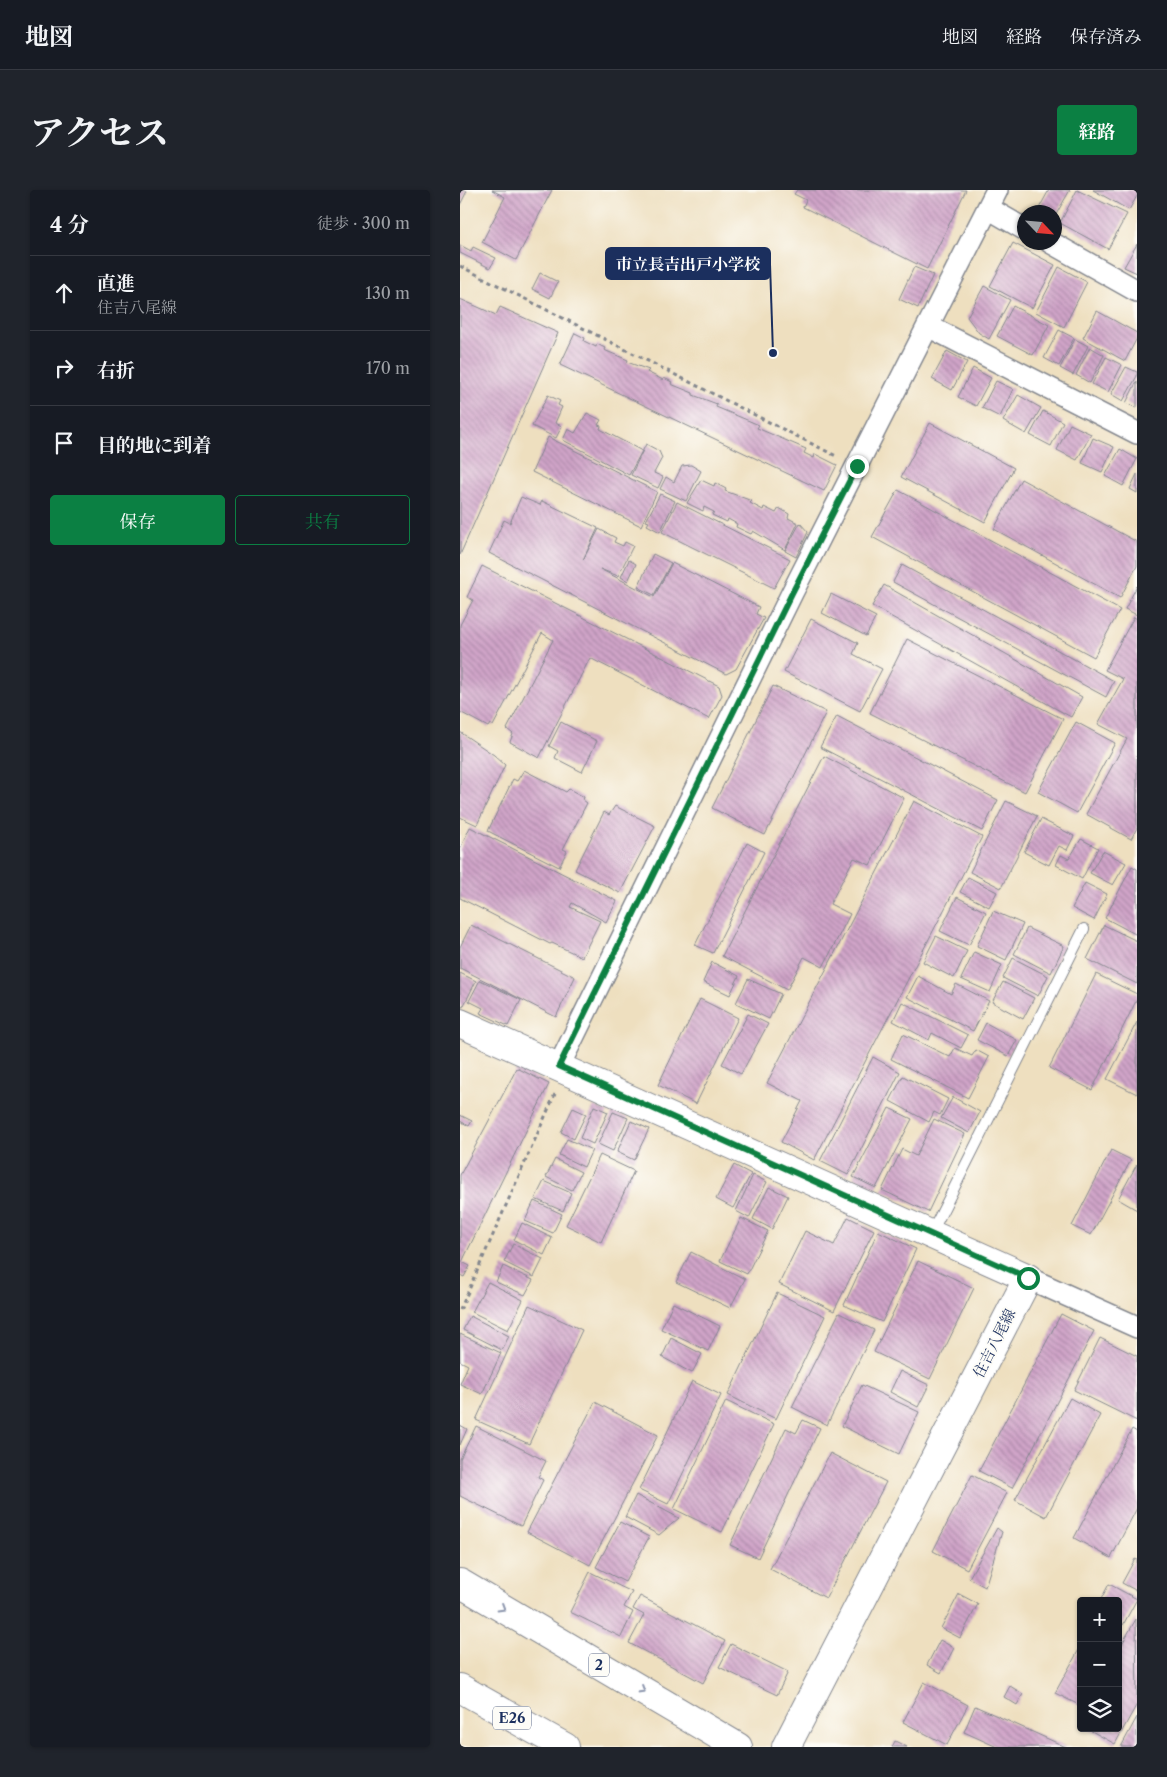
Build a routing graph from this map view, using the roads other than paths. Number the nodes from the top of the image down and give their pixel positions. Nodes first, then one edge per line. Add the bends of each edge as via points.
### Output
1 (992, 199) edge
2 (1017, 222) edge
3 (1062, 249) edge
4 (1137, 291) edge
5 (928, 326) junction
6 (1137, 433) edge
7 (1084, 929) dead end
8 (460, 1023) edge
9 (559, 1066) junction
10 (931, 1234) junction
11 (1028, 1278) junction
12 (1137, 1327) edge
13 (460, 1583) edge
14 (460, 1688) edge
15 (565, 1747) edge
16 (738, 1747) edge
17 (786, 1747) edge

1 - 2 street
1 - 5 street
3 - 4 street
5 - 6 street
5 - 9 street via 792,593
7 - 10 lane
8 - 9 main road
9 - 10 main road
10 - 11 main road
11 - 12 street
11 - 17 main road, 住吉八尾線
13 -> 16 main road, 2
14 - 15 main road, E26

